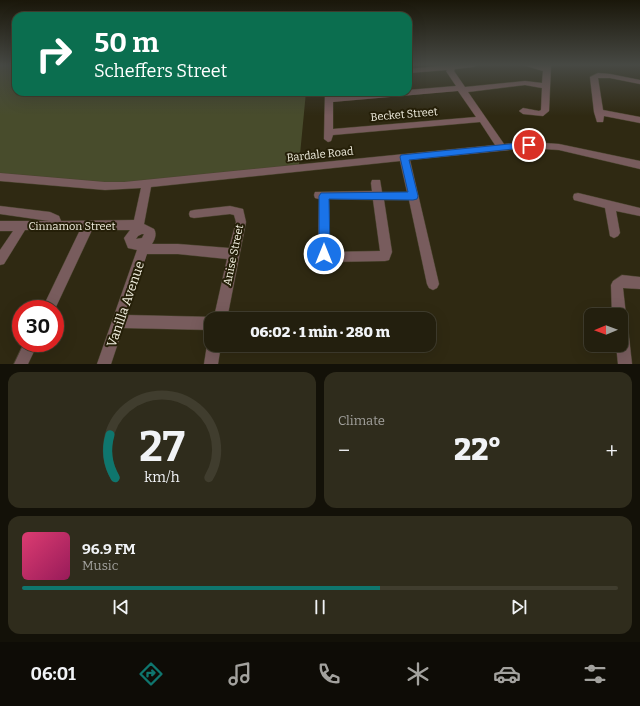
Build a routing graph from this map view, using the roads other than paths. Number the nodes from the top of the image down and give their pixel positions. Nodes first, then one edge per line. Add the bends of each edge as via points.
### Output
1 (457, 82) edge
2 (546, 82) edge
3 (594, 82) edge
4 (546, 86) junction
5 (462, 89) junction
6 (412, 92) edge
7 (329, 96) edge
8 (523, 111) dead end
9 (482, 119) junction
10 (640, 120) edge
11 (501, 147) junction
12 (404, 157) junction
13 (640, 165) edge
14 (0, 177) edge
15 (376, 183) dead end
16 (147, 184) junction
17 (378, 196) junction
18 (413, 196) junction
19 (578, 197) dead end
20 (610, 205) junction
21 (0, 210) edge
22 (640, 212) edge
23 (194, 214) dead end
24 (0, 226) edge
25 (22, 226) junction
26 (56, 226) junction
27 (88, 226) junction
28 (139, 227) junction
29 (614, 233) dead end
30 (144, 246) junction
31 (233, 254) junction
32 (0, 260) edge
33 (640, 283) edge
34 (433, 284) dead end
35 (52, 300) edge
36 (619, 308) edge
37 (221, 312) edge
38 (119, 321) junction
39 (204, 323) edge
40 (27, 352) edge
41 (213, 352) edge
42 (624, 352) edge
43 (21, 364) edge
44 (104, 364) edge
45 (211, 364) edge
46 (625, 364) edge

1 - 5 street
2 - 4 street
3 - 10 street via 599,116
4 - 5 street via 525,83
4 - 8 street via 545,111 540,114
5 - 6 street
5 - 9 street
7 - 9 street, Becket Street via 328,136
9 - 11 street
11 - 12 street, Bardale Road
11 - 13 street, Bardale Road via 551,146
12 - 16 street, Bardale Road
12 - 18 street
14 - 16 street, Bardale Road via 105,186
15 - 17 street
16 - 28 street
17 - 17 street via 385,256 327,257 324,254 321,196
17 - 18 street
18 - 34 street
19 - 20 street
20 - 22 street
20 - 29 street
21 - 26 street via 50,216 55,219
23 - 31 street, Anise Street via 230,210 239,212 240,222
24 - 25 street, Cinnamon Street
25 - 26 street, Cinnamon Street
25 - 32 street
26 - 27 street, Cinnamon Street
27 - 28 street, Cinnamon Street
27 - 35 street
28 - 30 street via 130,240 132,244
30 - 31 street
30 - 38 street, Vanilla Avenue
31 - 37 street, Anise Street
33 - 36 street via 622,281 616,285
38 - 39 street
38 - 44 street, Vanilla Avenue
40 - 43 street
41 - 45 street
42 - 46 street

